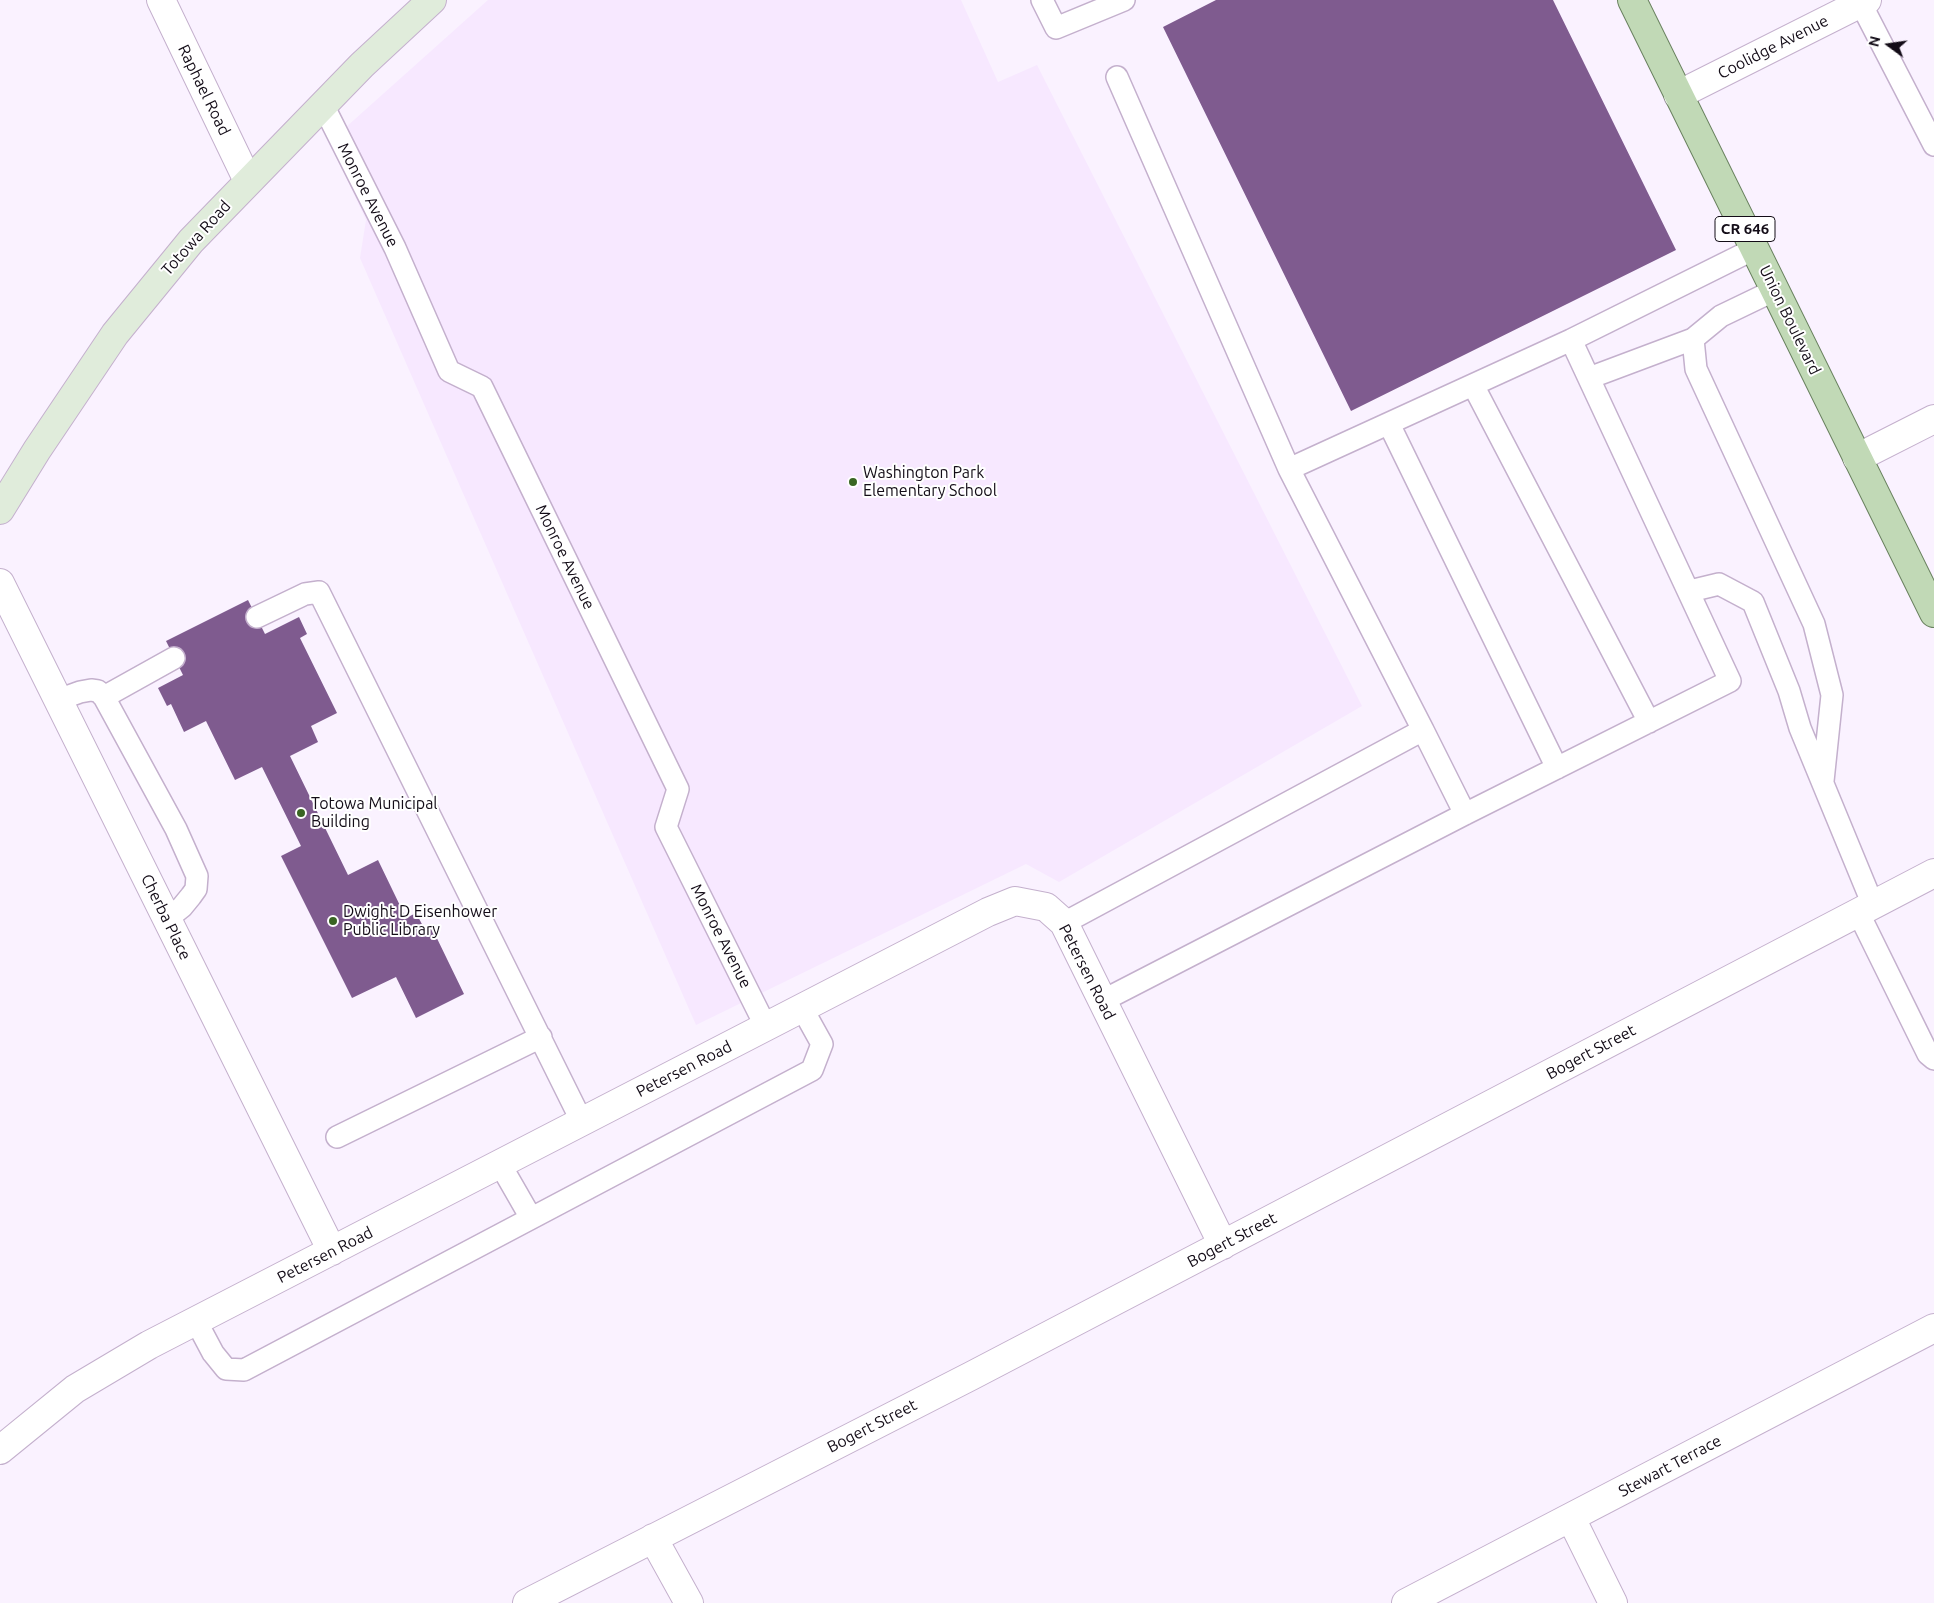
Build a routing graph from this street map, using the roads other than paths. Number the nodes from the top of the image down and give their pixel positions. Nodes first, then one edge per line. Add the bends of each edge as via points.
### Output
1 (161, 0) edge
2 (432, 0) edge
3 (1042, 0) edge
4 (1124, 0) edge
5 (1632, 0) edge
6 (1862, 1) edge
7 (1117, 77) dead end
8 (1678, 95) junction
9 (323, 105) junction
10 (1934, 145) edge
11 (248, 181) junction
12 (1754, 249) junction
13 (1775, 290) junction
14 (1693, 339) junction
15 (1571, 340) junction
16 (1589, 378) junction
17 (1473, 385) junction
18 (1934, 419) edge
19 (1389, 424) junction
20 (1857, 458) junction
21 (1290, 469) junction
22 (0, 510) edge
23 (0, 583) edge
24 (1690, 591) junction
25 (1934, 613) edge
26 (257, 617) dead end
27 (174, 658) dead end
28 (104, 697) junction
29 (58, 700) junction
30 (1648, 722) junction
31 (1423, 730) junction
32 (1557, 768) junction
33 (1823, 782) junction
34 (1464, 814) junction
35 (1934, 873) edge
36 (1866, 908) junction
37 (167, 919) junction
38 (1064, 923) junction
39 (1102, 1001) junction
40 (802, 1008) junction
41 (766, 1027) junction
42 (540, 1038) junction
43 (1934, 1059) edge
44 (582, 1122) junction
45 (337, 1136) dead end
46 (500, 1164) junction
47 (531, 1218) junction
48 (1223, 1245) junction
49 (332, 1251) junction
50 (196, 1321) junction
51 (1934, 1328) edge
52 (0, 1450) edge
53 (1570, 1518) junction
54 (653, 1538) junction
55 (528, 1603) edge
56 (689, 1603) edge
57 (1406, 1603) edge
58 (1613, 1603) edge

1 - 11 street, Raphael Road
2 - 9 main road, Totowa Road
3 - 4 lane via 1056,28
5 - 8 main road, Union Boulevard / CR 646
6 - 8 street, Coolidge Avenue
6 - 10 lane
7 - 21 lane
8 - 12 main road, Union Boulevard / CR 646
9 - 11 main road, Totowa Road
9 - 41 lane, Monroe Avenue via 395,248 449,370 482,387 678,789 666,827
11 - 22 main road, Totowa Road via 191,241 115,334
12 - 13 main road, Union Boulevard / CR 646
12 - 15 lane
13 - 14 lane via 1721,316
13 - 20 main road, Union Boulevard / CR 646
14 - 16 lane
14 - 33 lane via 1696,369 1814,624 1832,695
15 - 16 lane
15 - 17 lane
16 - 24 lane
17 - 19 lane
17 - 30 lane
18 - 20 street
19 - 21 lane
19 - 32 lane
20 - 25 main road, Union Boulevard / CR 646
21 - 31 lane
23 - 29 street, Cherba Place
24 - 30 lane via 1730,681
24 - 33 lane via 1719,584 1754,602
26 - 42 lane via 305,594 319,592
27 - 28 lane
28 - 29 lane via 91,690
28 - 37 lane via 176,829 197,876 191,896
29 - 37 street, Cherba Place
30 - 32 lane
31 - 34 lane
31 - 38 lane
32 - 34 lane
33 - 36 lane
34 - 39 lane
35 - 36 street, Bogert Street
36 - 43 lane via 1928,1054
36 - 48 street, Bogert Street
37 - 49 street, Cherba Place
38 - 39 street, Petersen Road
38 - 40 street, Petersen Road via 1046,907 1015,901
39 - 48 street, Petersen Road
40 - 41 street, Petersen Road
40 - 47 lane via 822,1044 812,1070
41 - 44 street, Petersen Road
42 - 44 lane
42 - 45 lane
44 - 46 street, Petersen Road
46 - 47 lane
46 - 49 street, Petersen Road
47 - 50 lane via 244,1370 226,1369 212,1353
48 - 54 street, Bogert Street
49 - 50 street, Petersen Road
50 - 52 street, Petersen Road via 82,1385
51 - 53 street, Stewart Terrace
53 - 57 street, Stewart Terrace
53 - 58 street
54 - 55 street, Bogert Street
54 - 56 street

